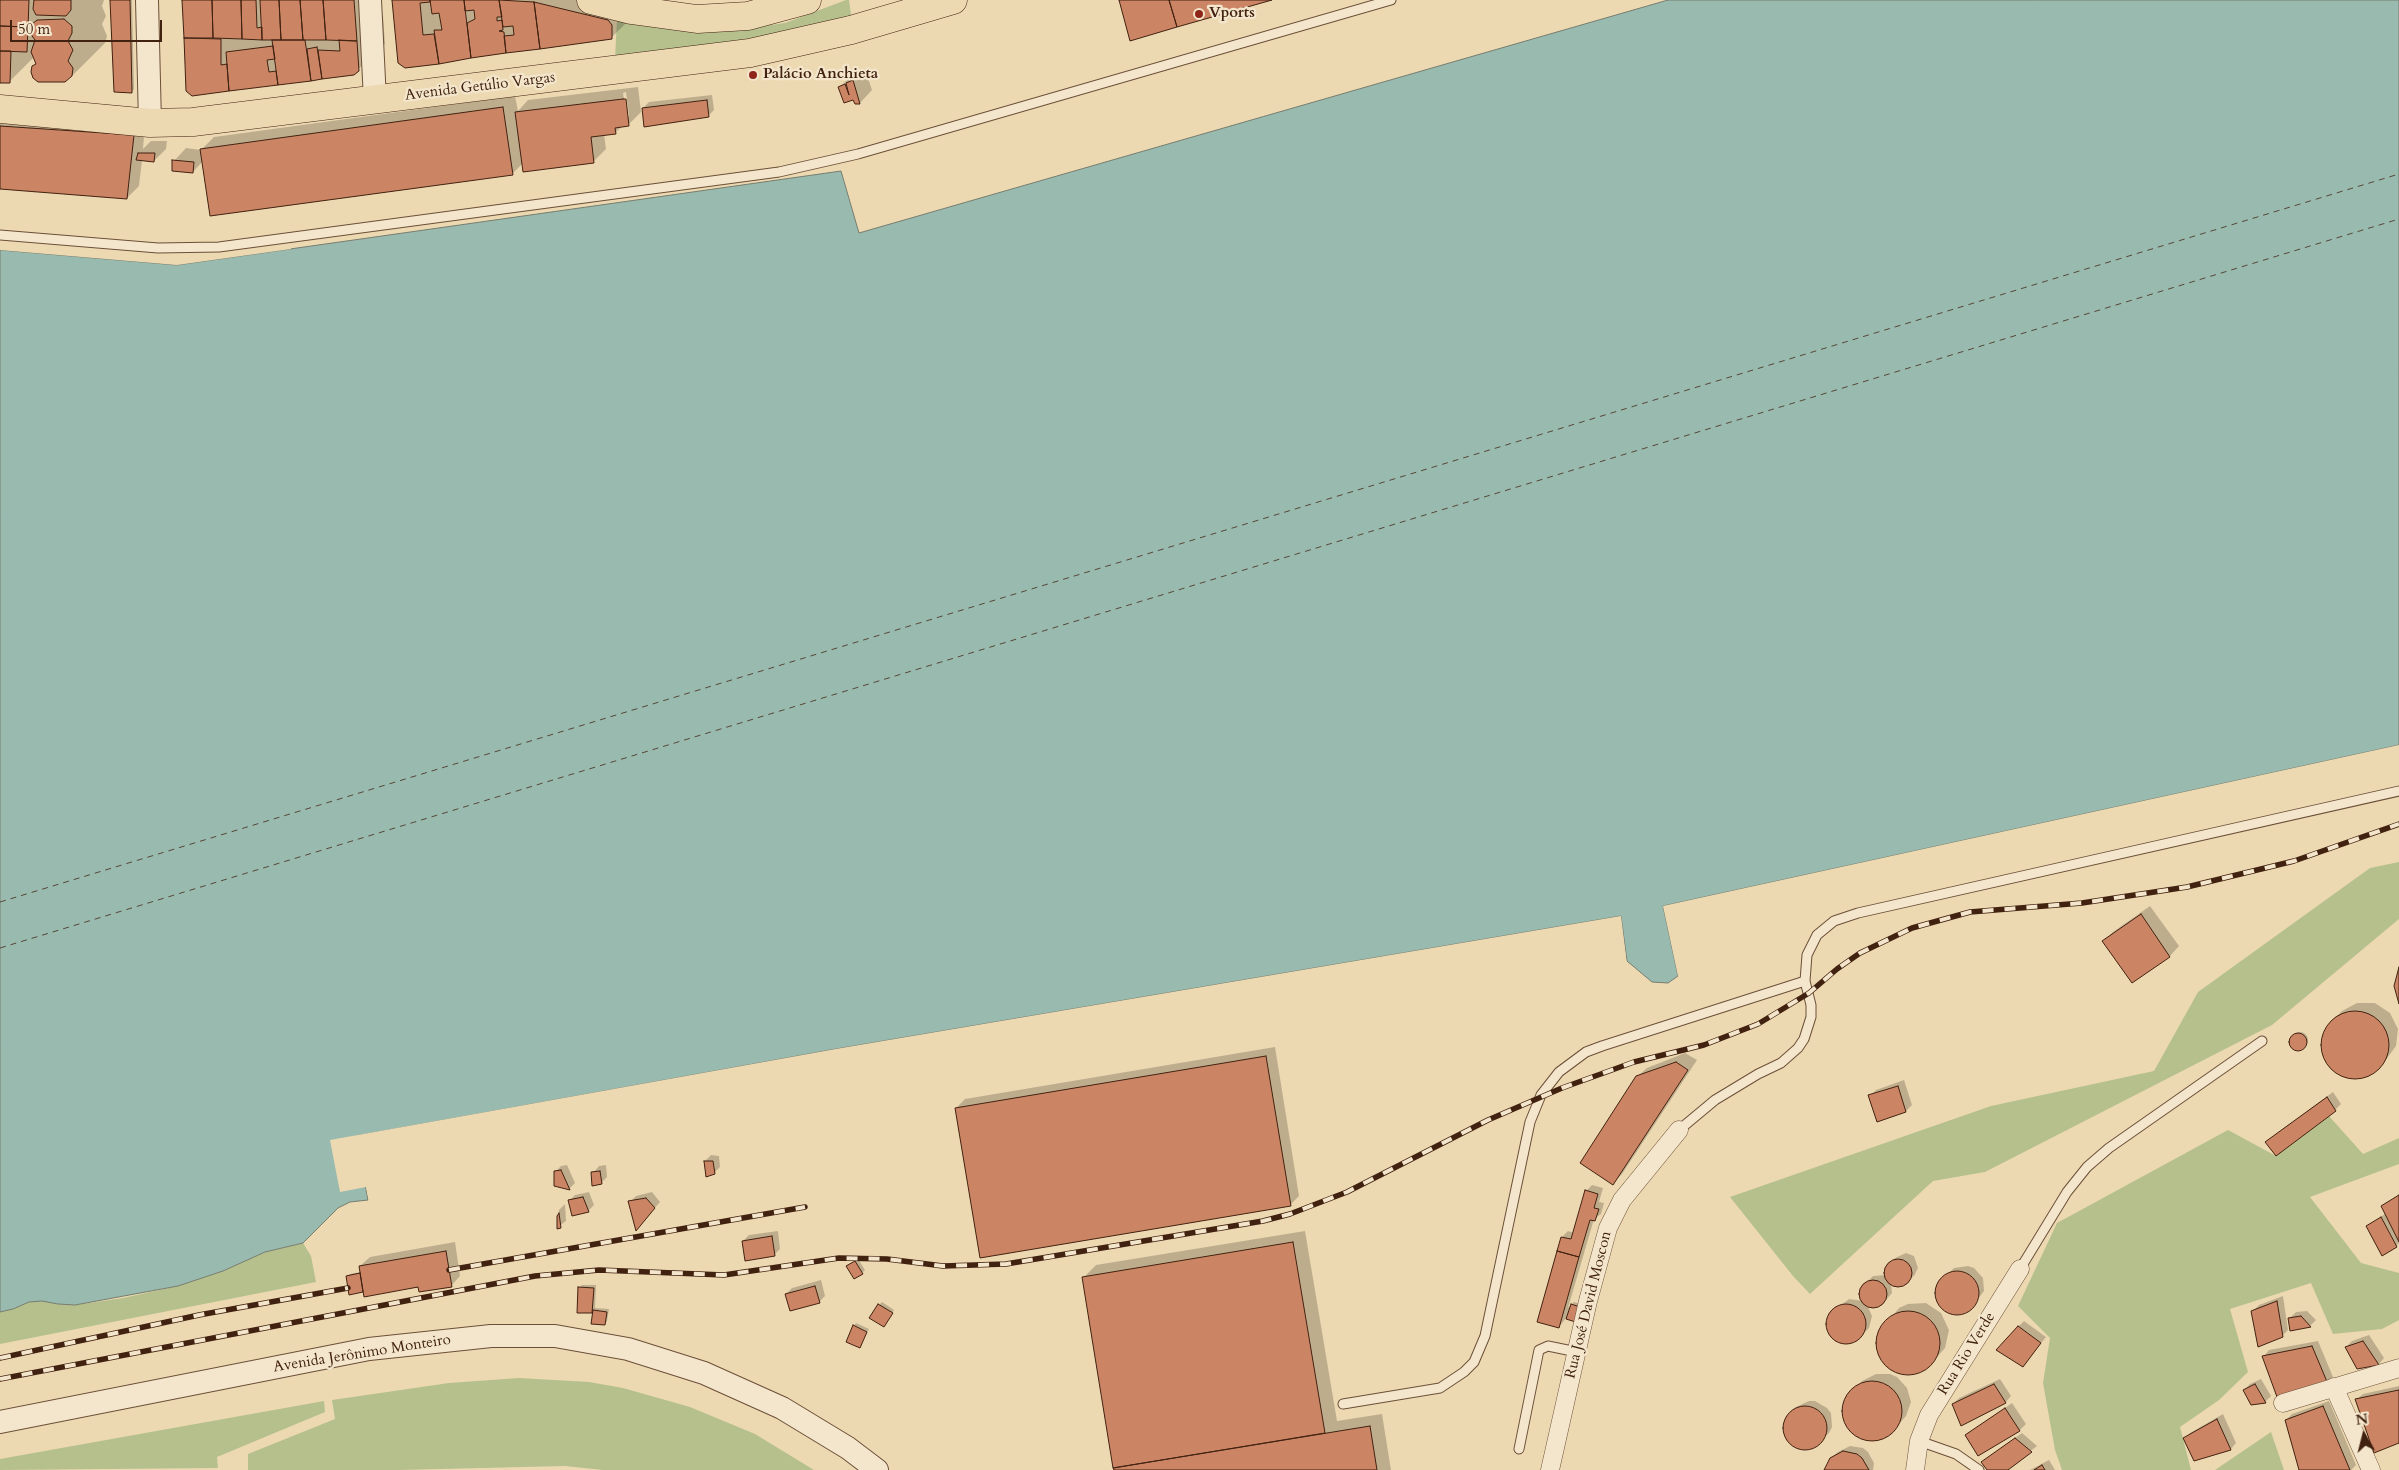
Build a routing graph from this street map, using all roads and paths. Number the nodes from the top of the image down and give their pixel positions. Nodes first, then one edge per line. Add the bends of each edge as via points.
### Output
1 (148, 0) edge
2 (370, 0) edge
3 (591, 0) edge
4 (953, 0) edge
5 (1391, 0) edge
6 (801, 2) edge
7 (375, 100) junction
8 (0, 109) edge
9 (150, 123) junction
10 (0, 235) edge
11 (2399, 790) edge
12 (1805, 981) junction
13 (2262, 1041) dead end
14 (1678, 1130) joint
15 (2020, 1269) joint
16 (1577, 1352) junction
17 (2399, 1368) edge
18 (2334, 1387) junction
19 (2283, 1402) dead end
20 (1343, 1404) dead end
21 (0, 1422) edge
22 (1919, 1442) junction
23 (1519, 1449) dead end
24 (877, 1470) edge
25 (1550, 1470) edge
26 (1915, 1470) edge
27 (1979, 1470) edge
28 (2371, 1470) edge

1 - 9 street
2 - 7 street
3 - 6 main road via 640,11 697,18 748,16
4 - 7 main road, Avenida Getúlio Vargas via 851,30 750,53
5 - 10 lane via 858,154 779,172 212,247 158,248
7 - 9 main road, Avenida Getúlio Vargas via 193,122
8 - 9 main road, Avenida Getúlio Vargas
11 - 12 lane via 1844,916 1825,927 1810,945 1804,968
12 - 14 lane via 1811,1017 1798,1048 1781,1063 1715,1100
12 - 20 lane via 1602,1046 1586,1052 1559,1072 1541,1095 1530,1122 1485,1336 1474,1362 1440,1388
13 - 15 lane via 2109,1148 2087,1167 2067,1192
14 - 16 street, Rua José David Moscon via 1632,1186 1614,1214 1603,1242
15 - 22 street, Rua Rio Verde via 1929,1414
16 - 23 lane via 1548,1346 1539,1350
16 - 25 street, Rua José David Moscon
17 - 18 street
18 - 19 street
18 - 28 street
21 - 24 street, Avenida Jerônimo Monteiro via 369,1349 491,1336 555,1336 628,1349 712,1376 782,1408 848,1448
22 - 26 street, Rua Rio Verde
22 - 27 lane via 1956,1454

